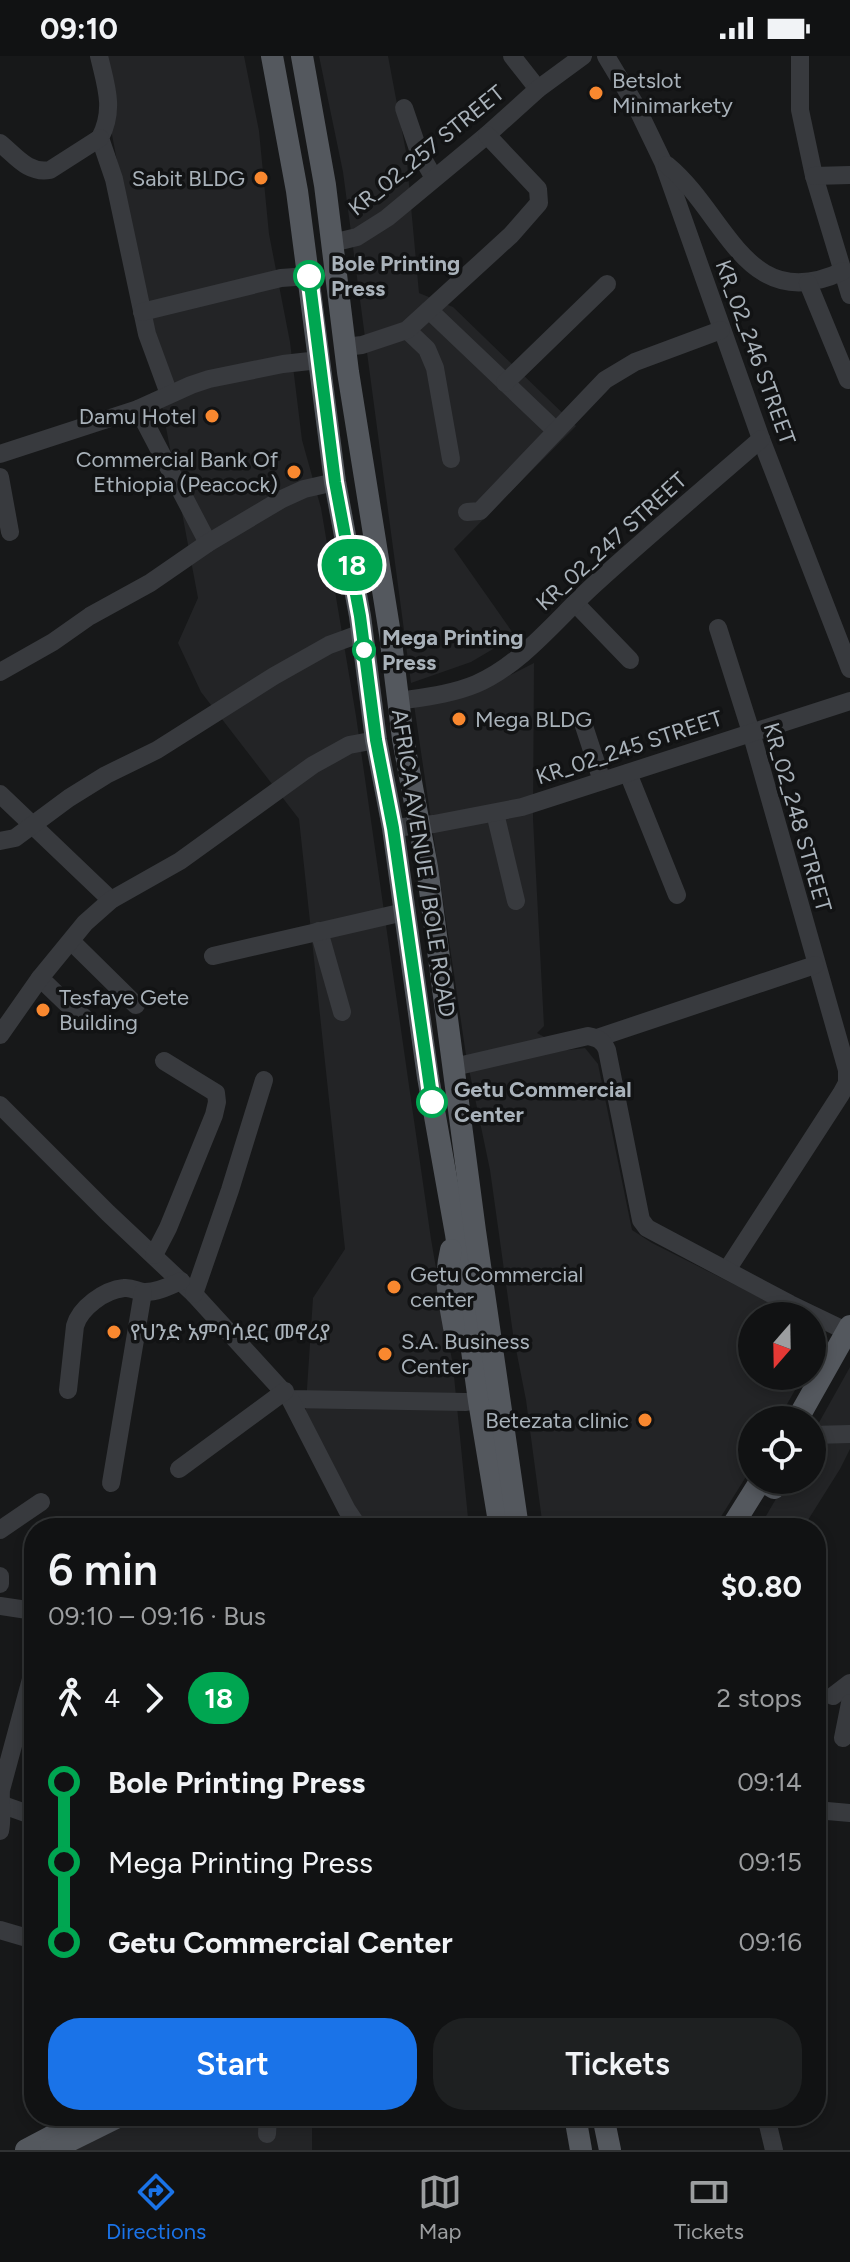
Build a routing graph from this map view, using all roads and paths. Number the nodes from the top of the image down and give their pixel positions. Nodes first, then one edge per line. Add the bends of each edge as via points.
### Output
1 (99, 56) edge
2 (272, 56) edge
3 (302, 56) edge
4 (512, 56) edge
5 (583, 56) edge
6 (606, 56) edge
7 (800, 56) edge
8 (538, 89) junction
9 (404, 108) dead end
10 (487, 135) junction
11 (100, 138) junction
12 (0, 143) edge
13 (663, 162) junction
14 (850, 175) edge
15 (814, 176) junction
16 (434, 178) junction
17 (724, 234) junction
18 (332, 243) junction
19 (694, 253) junction
20 (309, 276) junction
21 (808, 283) junction
22 (607, 284) dead end
23 (847, 284) edge
24 (429, 310) junction
25 (142, 312) junction
26 (407, 330) junction
27 (721, 330) junction
28 (345, 347) junction
29 (319, 360) junction
30 (848, 380) edge
31 (505, 383) junction
32 (169, 394) junction
33 (138, 409) junction
34 (556, 431) junction
35 (761, 439) junction
36 (0, 454) edge
37 (451, 459) dead end
38 (0, 477) edge
39 (335, 482) junction
40 (467, 512) dead end
41 (10, 532) dead end
42 (208, 543) junction
43 (575, 603) junction
44 (718, 628) dead end
45 (362, 633) junction
46 (630, 660) dead end
47 (850, 669) edge
48 (0, 672) edge
49 (399, 701) junction
50 (850, 701) edge
51 (584, 726) dead end
52 (751, 732) junction
53 (376, 740) junction
54 (628, 773) junction
55 (602, 781) junction
56 (0, 794) edge
57 (495, 813) junction
58 (420, 825) junction
59 (33, 826) junction
60 (393, 828) junction
61 (0, 841) edge
62 (677, 895) dead end
63 (111, 900) junction
64 (516, 901) dead end
65 (404, 912) junction
66 (319, 931) junction
67 (71, 941) junction
68 (213, 956) dead end
69 (815, 965) junction
70 (40, 978) junction
71 (136, 1005) dead end
72 (342, 1012) dead end
73 (91, 1023) dead end
74 (0, 1035) edge
75 (597, 1038) junction
76 (164, 1061) dead end
77 (454, 1067) junction
78 (264, 1080) dead end
79 (0, 1105) edge
80 (465, 1232) junction
81 (154, 1255) junction
82 (727, 1270) junction
83 (188, 1287) junction
84 (143, 1292) junction
85 (849, 1336) edge
86 (68, 1390) dead end
87 (288, 1395) junction
88 (466, 1402) junction
89 (806, 1406) edge
90 (819, 1406) edge
91 (850, 1434) edge
92 (826, 1435) edge
93 (179, 1469) dead end
94 (111, 1483) dead end
95 (761, 1494) edge
96 (765, 1494) edge
97 (41, 1502) dead end
98 (352, 1518) edge
99 (485, 1518) edge
100 (498, 1518) edge
101 (516, 1518) edge
102 (530, 1518) edge
103 (740, 1518) edge
104 (752, 1518) edge
105 (0, 1530) edge
106 (0, 1576) edge
107 (0, 1584) edge
108 (0, 1606) edge
109 (24, 1610) edge
110 (850, 1683) edge
111 (841, 1700) edge
112 (24, 1705) edge
113 (843, 1738) dead end
114 (0, 1804) edge
115 (826, 1811) edge
116 (24, 1812) edge
117 (850, 1813) edge
118 (0, 1831) edge
119 (0, 1930) edge
120 (24, 1937) edge
121 (73, 2126) edge
122 (100, 2126) edge
123 (577, 2126) edge
124 (590, 2126) edge
125 (605, 2126) edge
126 (620, 2126) edge
127 (768, 2126) edge
128 (26, 2150) edge
129 (51, 2150) edge
130 (581, 2150) edge
131 (594, 2150) edge
132 (610, 2150) edge
133 (625, 2150) edge
134 (774, 2150) edge

1 - 11 street via 110,108
2 - 20 main road, AFRICA AVENUE / BOLE ROAD
3 - 18 main road, AFRICA AVENUE / BOLE ROAD
4 - 8 street
5 - 8 street, KR_02_257 STREET
6 - 13 street, KR_02_246 STREET
7 - 15 street via 800,110
8 - 10 street, KR_02_257 STREET
9 - 16 street
10 - 16 street, KR_02_257 STREET
10 - 24 street via 538,189 539,203
11 - 12 street via 42,171 33,170
11 - 25 street
13 - 17 street via 689,186
13 - 19 street, KR_02_246 STREET
14 - 15 street
15 - 23 street
16 - 18 street, KR_02_257 STREET via 387,218 357,237
17 - 19 street
17 - 21 street via 769,277
18 - 28 main road, AFRICA AVENUE / BOLE ROAD
19 - 27 street, KR_02_246 STREET
20 - 25 street
20 - 29 main road, AFRICA AVENUE / BOLE ROAD
21 - 23 street
21 - 30 street
22 - 31 street
24 - 26 street
24 - 31 street
25 - 32 street
26 - 28 street
26 - 37 street via 427,349 435,368
27 - 34 street via 635,362 605,380
27 - 35 street, KR_02_246 STREET
28 - 49 main road, AFRICA AVENUE / BOLE ROAD
29 - 32 street via 209,379
29 - 39 main road, AFRICA AVENUE / BOLE ROAD
31 - 34 street
32 - 33 street
33 - 36 street
33 - 42 street
34 - 40 street via 480,511
35 - 43 street, KR_02_247 STREET
35 - 47 street, KR_02_246 STREET
38 - 41 street
39 - 42 street via 282,499
39 - 45 main road, AFRICA AVENUE / BOLE ROAD
42 - 48 street
43 - 46 street
43 - 49 street, KR_02_247 STREET via 532,646 478,683
44 - 52 street, KR_02_248 STREET
45 - 53 main road, AFRICA AVENUE / BOLE ROAD
45 - 59 street via 274,676 69,798
49 - 58 main road, AFRICA AVENUE / BOLE ROAD
50 - 52 street, KR_02_245 STREET
51 - 55 street
52 - 54 street, KR_02_245 STREET
52 - 69 street, KR_02_248 STREET
53 - 60 main road, AFRICA AVENUE / BOLE ROAD
53 - 63 street via 349,745 313,765 180,861
54 - 55 street, KR_02_245 STREET
54 - 62 street
55 - 57 street, KR_02_245 STREET
56 - 59 street
57 - 58 street, KR_02_245 STREET
57 - 64 street
58 - 60 street, KR_02_245 STREET
58 - 77 main road, AFRICA AVENUE / BOLE ROAD
59 - 61 street
59 - 63 street
60 - 65 main road, AFRICA AVENUE / BOLE ROAD
63 - 67 street
65 - 66 street
65 - 80 main road, AFRICA AVENUE / BOLE ROAD via 428,1077
66 - 68 street
66 - 72 street
67 - 70 street
67 - 71 street
69 - 75 street
69 - 82 street, KR_02_248 STREET via 847,1083
70 - 73 street
70 - 74 street
75 - 77 street
75 - 82 street via 607,1050 641,1220
76 - 81 street via 216,1093 217,1102
77 - 80 main road, AFRICA AVENUE / BOLE ROAD
78 - 83 street via 230,1190
79 - 81 street
80 - 88 main road via 446,1270
80 - 100 main road, AFRICA AVENUE / BOLE ROAD via 479,1401
80 - 101 main road, AFRICA AVENUE / BOLE ROAD
80 - 102 main road via 493,1268
81 - 83 street
82 - 85 street
83 - 84 street
83 - 87 street
84 - 86 street via 110,1291 77,1317
84 - 94 street
85 - 89 main road
85 - 90 main road
87 - 88 street
87 - 93 street
87 - 98 street
88 - 99 main road
91 - 92 street
95 - 103 main road
96 - 104 main road
97 - 105 street
106 - 107 street
108 - 109 street
110 - 111 street
111 - 113 street
112 - 114 street
114 - 116 street
114 - 118 street
115 - 117 street
119 - 120 street
121 - 128 main road
122 - 129 main road
123 - 130 main road
124 - 131 main road
125 - 132 main road
126 - 133 main road
127 - 134 street

